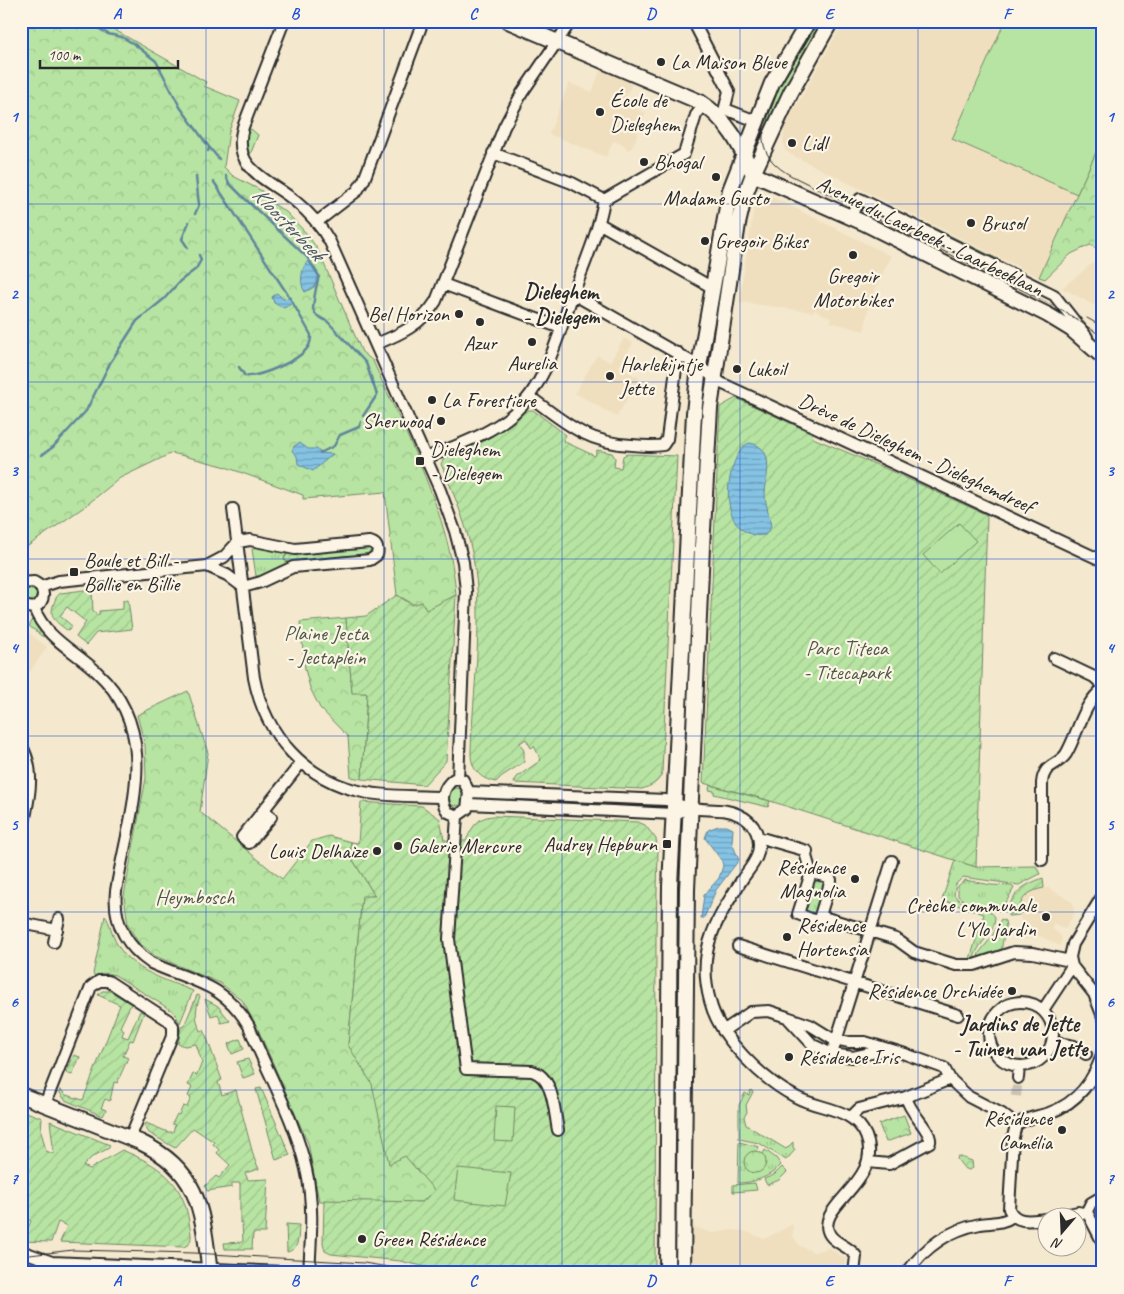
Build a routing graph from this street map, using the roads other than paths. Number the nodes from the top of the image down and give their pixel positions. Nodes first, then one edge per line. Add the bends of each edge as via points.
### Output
1 (284, 21) edge
2 (422, 21) edge
3 (508, 21) edge
4 (570, 21) edge
5 (693, 21) edge
6 (809, 21) edge
7 (831, 21) edge
8 (556, 41) junction
9 (704, 105) junction
10 (722, 113) junction
11 (756, 121) junction
12 (743, 152) junction
13 (493, 153) junction
14 (753, 174) junction
15 (604, 200) junction
16 (850, 218) junction
17 (317, 222) junction
18 (600, 224) junction
19 (443, 284) junction
20 (713, 288) junction
21 (573, 294) junction
22 (561, 328) junction
23 (376, 344) junction
24 (678, 353) junction
25 (1100, 354) edge
26 (700, 366) junction
27 (714, 378) junction
28 (529, 396) junction
29 (426, 458) junction
30 (233, 508) dead end
31 (238, 542) junction
32 (1103, 561) edge
33 (207, 566) junction
34 (21, 583) edge
35 (41, 587) junction
36 (243, 587) junction
37 (21, 606) edge
38 (34, 608) junction
39 (1054, 658) dead end
40 (1103, 687) edge
41 (21, 745) edge
42 (301, 763) junction
43 (458, 778) junction
44 (469, 792) junction
45 (443, 797) junction
46 (469, 804) junction
47 (674, 808) junction
48 (690, 808) junction
49 (264, 810) dead end
50 (457, 816) junction
51 (23, 819) edge
52 (21, 836) edge
53 (758, 837) junction
54 (892, 860) dead end
55 (1042, 860) dead end
56 (811, 873) junction
57 (1103, 895) edge
58 (820, 916) junction
59 (59, 919) dead end
60 (21, 923) edge
61 (57, 930) junction
62 (870, 932) junction
63 (54, 942) dead end
64 (738, 946) dead end
65 (1071, 963) junction
66 (855, 982) junction
67 (1043, 1010) junction
68 (958, 1015) dead end
69 (787, 1017) junction
70 (1103, 1017) edge
71 (723, 1031) junction
72 (837, 1040) junction
73 (1052, 1042) junction
74 (889, 1049) junction
75 (1103, 1051) edge
76 (832, 1054) junction
77 (1086, 1054) dead end
78 (1020, 1066) junction
79 (1018, 1078) tunnel mouth
80 (950, 1079) junction
81 (21, 1095) edge
82 (906, 1097) junction
83 (45, 1104) junction
84 (851, 1117) junction
85 (1016, 1125) junction
86 (558, 1130) dead end
87 (130, 1138) junction
88 (868, 1162) junction
89 (1103, 1196) edge
90 (1086, 1213) joint
91 (1013, 1216) junction
92 (1036, 1219) edge
93 (1103, 1243) edge
94 (21, 1251) edge
95 (164, 1270) edge
96 (210, 1271) edge
97 (309, 1273) edge
98 (666, 1273) edge
99 (684, 1273) edge
100 (854, 1273) edge
101 (907, 1273) edge

1 - 17 street via 250,106 240,146 251,170 286,194
2 - 17 street via 364,180 356,191
3 - 8 main road
4 - 8 street
5 - 10 street via 728,89
6 - 11 main road via 772,83
7 - 14 main road via 791,92
8 - 9 main road
8 - 13 street via 522,93
9 - 10 main road
9 - 15 street via 696,115 684,154
10 - 11 street
10 - 12 main road
11 - 12 main road
12 - 14 main road
12 - 20 main road via 730,190
13 - 15 street via 572,183
13 - 19 street
14 - 16 main road, Avenue du Laerbeek - Laarbeeklaan
14 - 27 main road via 740,209
15 - 18 street
16 - 25 main road, Avenue du Laerbeek - Laarbeeklaan via 1048,315
16 - 25 street, Avenue du Laerbeek - Laarbeeklaan via 860,199 1054,295
17 - 23 street via 330,242
18 - 20 street
18 - 21 street
19 - 22 street
19 - 23 street via 436,301 422,320 405,332
20 - 26 main road
21 - 22 street
21 - 24 street, Drève de Dieleghem - Dieleghemdreef
22 - 28 street via 542,375
23 - 29 street
24 - 26 street, Drève de Dieleghem - Dieleghemdreef
24 - 28 street via 667,439 663,445 620,445 591,438 574,430
26 - 27 street, Drève de Dieleghem - Dieleghemdreef
26 - 47 main road via 692,437
27 - 32 street, Drève de Dieleghem - Dieleghemdreef
27 - 48 main road via 708,427
28 - 29 street via 496,427
29 - 43 street via 455,531 465,575 466,627
30 - 31 street
31 - 33 street via 224,557
31 - 36 street
31 - 36 street via 255,541 295,549 369,542 378,549 377,555 370,560 294,567
33 - 35 street via 59,581
33 - 36 street via 227,574
34 - 35 street via 30,581
35 - 38 street via 43,599
36 - 42 street via 254,678 261,705 276,734
37 - 38 street
38 - 97 street via 43,627 102,677 118,699 128,721 138,772 116,891 117,920 123,936 141,957 223,994 240,1010 294,1131 306,1170 310,1203
39 - 40 street via 1094,677
40 - 55 street via 1090,705 1064,757 1044,772
41 - 51 street via 28,758 31,776
42 - 45 street via 332,782 362,792
42 - 49 street
43 - 44 street via 466,783
43 - 45 street via 446,786
44 - 46 street
44 - 47 street
45 - 50 street via 445,808
46 - 47 street
46 - 50 street via 464,813
47 - 48 street
47 - 98 main road via 670,886
48 - 53 street via 735,813 751,823
48 - 99 main road
50 - 86 street via 449,939 466,1070 532,1071 540,1074 547,1081
51 - 52 street
53 - 56 street via 807,851
53 - 71 street via 756,858 719,916 707,950 705,972 709,999
54 - 62 street
56 - 58 street via 830,880
56 - 58 street via 798,914 815,921
57 - 65 street via 1071,948
58 - 62 street
59 - 61 street
60 - 61 street
61 - 63 street
62 - 65 street via 896,939 917,953 959,965 1014,952 1033,953
62 - 66 street
64 - 66 street
65 - 67 street
65 - 70 street via 1094,994
66 - 68 street
66 - 72 street
67 - 73 street via 1052,1025
67 - 78 street via 1028,1003 1012,1003 998,1011 990,1024 989,1039 995,1052 1006,1062
69 - 71 street via 757,1010
69 - 72 street
69 - 76 street via 813,1045
71 - 84 street via 748,1059 788,1093
72 - 74 street via 865,1042
72 - 76 street
73 - 77 street via 1074,1046
73 - 78 street via 1042,1058
74 - 76 street via 853,1057
74 - 80 street via 940,1066
75 - 85 street via 1095,1074 1077,1096 1057,1110
78 - 79 street
80 - 82 street
80 - 85 street via 977,1102
81 - 83 main road
82 - 84 street via 862,1107
82 - 88 street via 910,1110 930,1133 930,1142 889,1164
83 - 87 main road
83 - 87 street via 91,987 99,981 108,981 173,1026 173,1034
84 - 88 street via 866,1136
85 - 91 street via 1009,1205
87 - 96 main road via 163,1155 182,1172 194,1190 202,1217
88 - 100 street via 863,1175 830,1214 826,1224 830,1236 856,1256
89 - 90 street via 1091,1203
90 - 93 street via 1093,1220
91 - 92 street
91 - 101 street via 944,1237 926,1250
94 - 95 street via 52,1262
95 - 96 street
96 - 97 street

